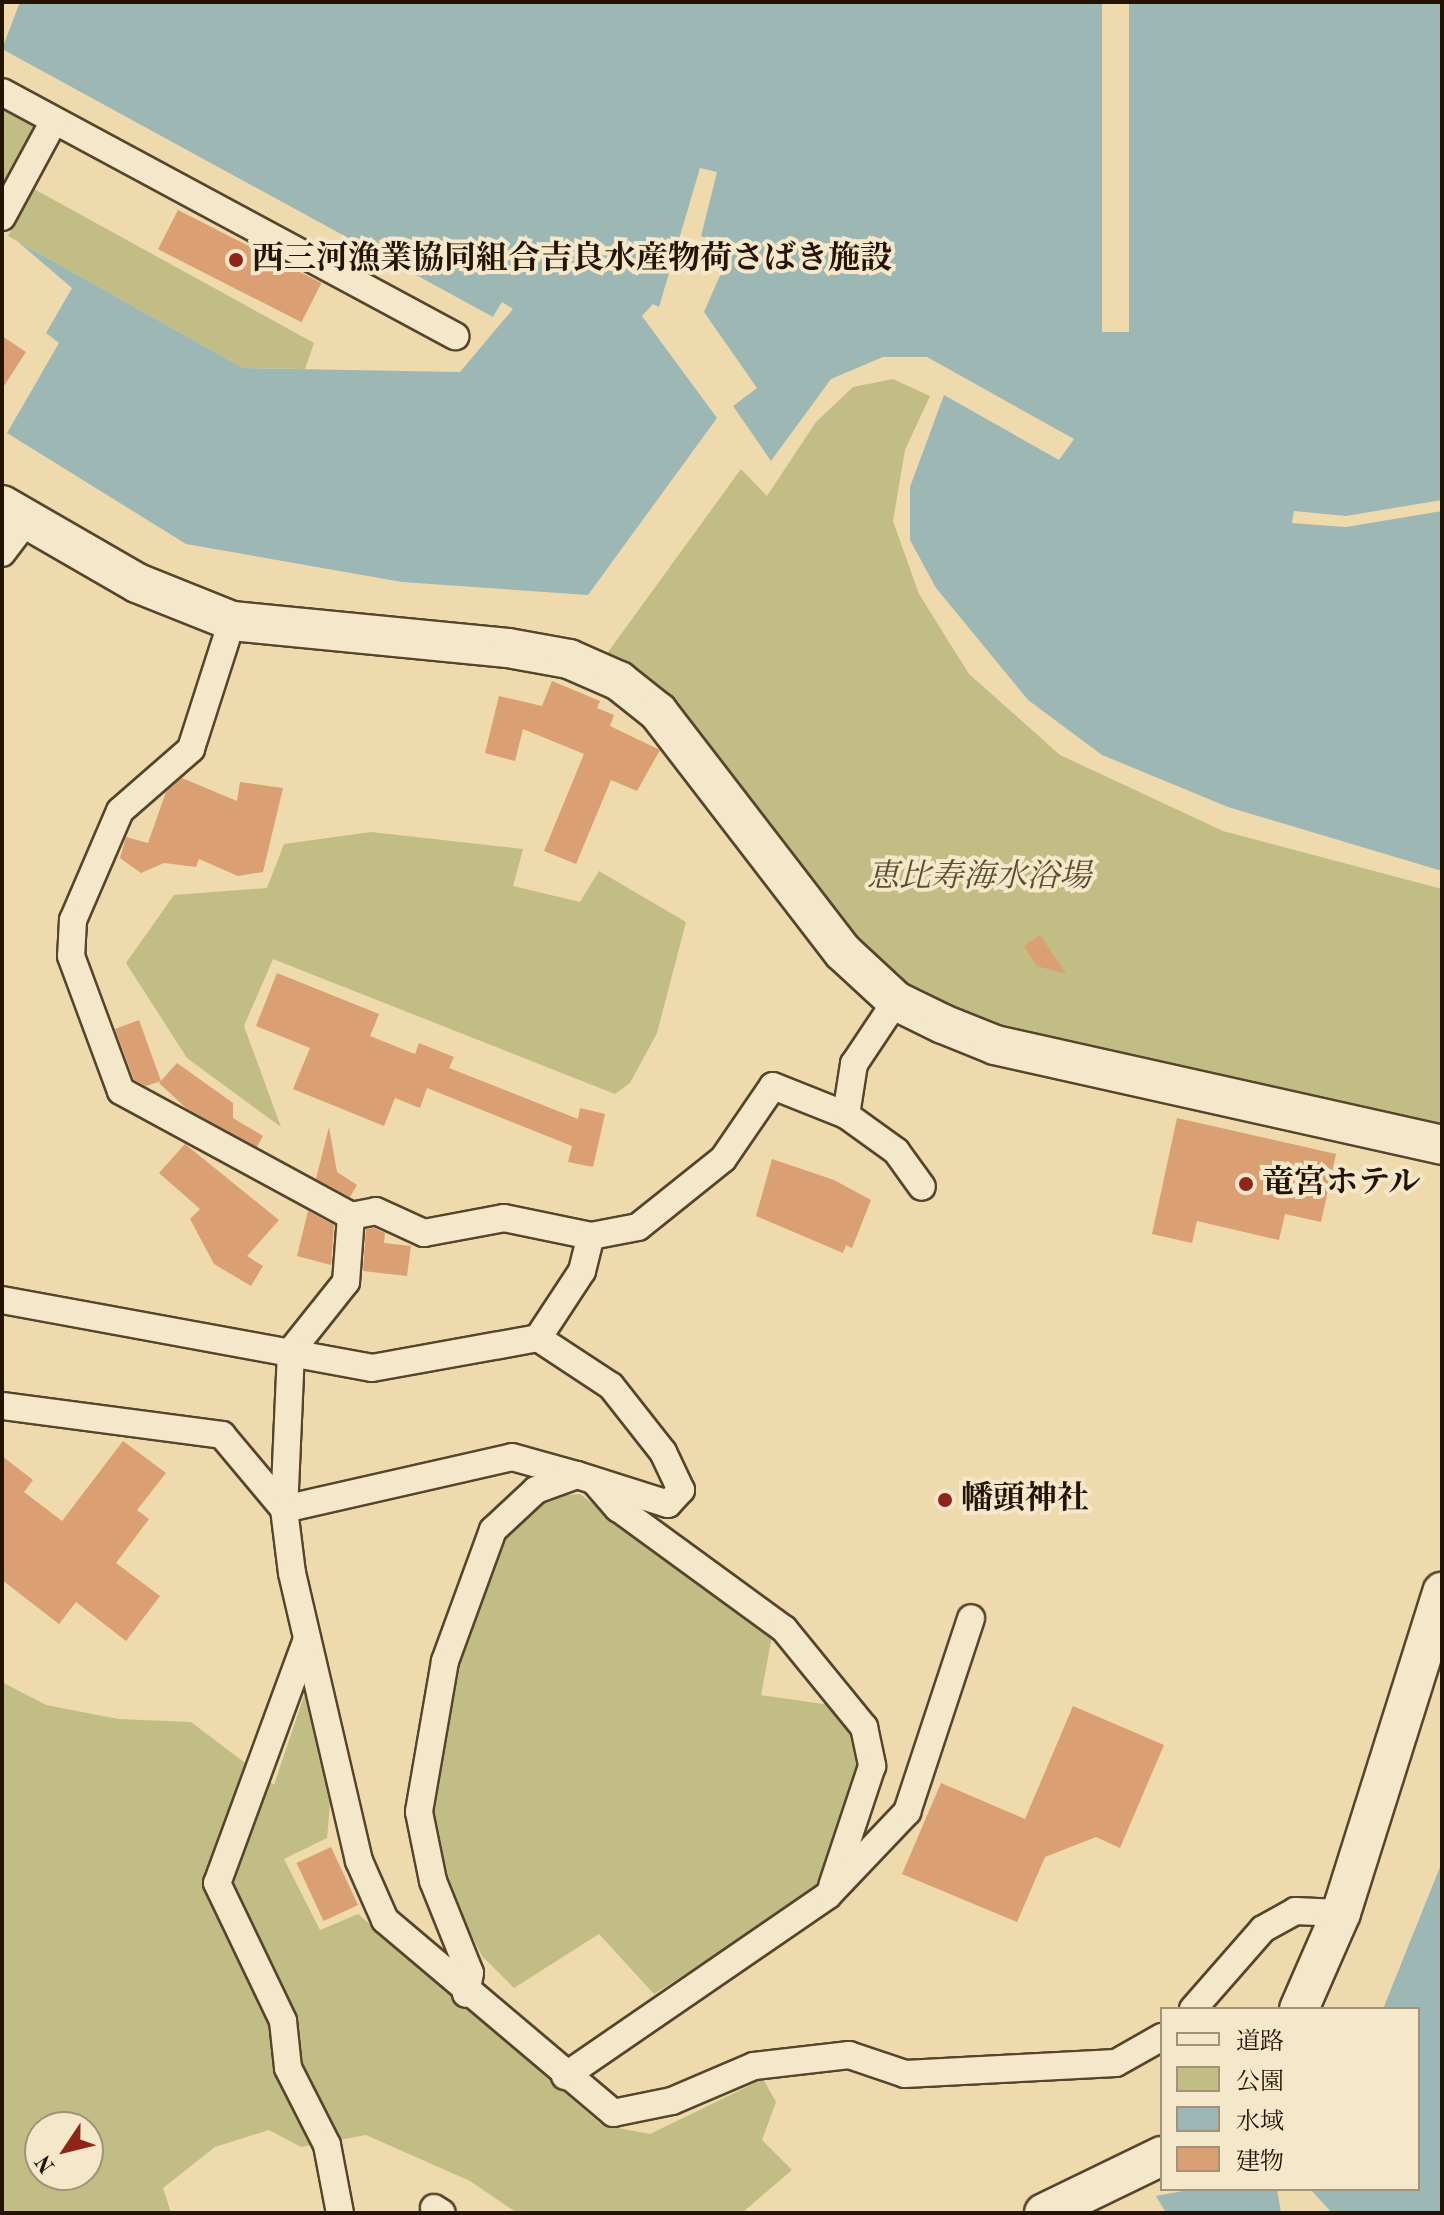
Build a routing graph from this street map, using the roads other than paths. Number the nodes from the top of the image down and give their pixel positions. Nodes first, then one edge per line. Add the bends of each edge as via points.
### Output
1 (2, 92) edge
2 (54, 121) junction
3 (2, 217) edge
4 (455, 336) dead end
5 (14, 513) edge
6 (2, 553) edge
7 (232, 621) junction
8 (896, 1001) junction
9 (846, 1115) junction
10 (1442, 1145) edge
11 (922, 1187) dead end
12 (351, 1216) junction
13 (591, 1236) junction
14 (2, 1300) edge
15 (538, 1338) junction
16 (291, 1351) junction
17 (2, 1406) edge
18 (584, 1477) junction
19 (284, 1509) junction
20 (1442, 1592) edge
21 (971, 1618) dead end
22 (307, 1639) junction
23 (828, 1895) junction
24 (1341, 1913) junction
25 (466, 1994) junction
26 (1195, 2007) edge
27 (1300, 2007) edge
28 (1160, 2038) edge
29 (565, 2076) junction
30 (1160, 2157) edge
31 (340, 2213) edge
32 (1044, 2213) edge

1 - 2 street
2 - 3 street
2 - 4 street
5 - 6 street
5 - 7 street via 137,583
7 - 8 street via 508,648 569,659 619,681 658,712 843,952
7 - 12 street via 191,749 120,811 73,920 71,956 121,1091
8 - 9 street via 854,1064
8 - 10 street via 995,1045
9 - 11 street via 896,1151
9 - 13 street via 773,1086 723,1159 638,1227
12 - 13 street via 376,1211 424,1233 504,1218
12 - 16 street via 346,1282
13 - 15 street via 582,1271
14 - 16 street via 178,1337
15 - 16 street via 372,1368
15 - 18 street via 611,1386 663,1452 681,1490 668,1504
16 - 19 street
17 - 19 street via 222,1435
18 - 19 street via 512,1457
18 - 23 street via 618,1508 784,1629 864,1727 872,1766
18 - 25 street via 536,1490 493,1530 445,1661 419,1812 433,1881 470,1973
19 - 22 street
20 - 24 street
21 - 23 street via 907,1812
22 - 25 street via 359,1861 385,1920
22 - 31 street via 217,1883 283,2021 288,2068 327,2145
23 - 29 street
24 - 26 street via 1295,1911 1263,1929
24 - 27 street
25 - 29 street
28 - 29 street via 1116,2063 905,2074 849,2055 754,2066 672,2101 613,2113
30 - 32 street

